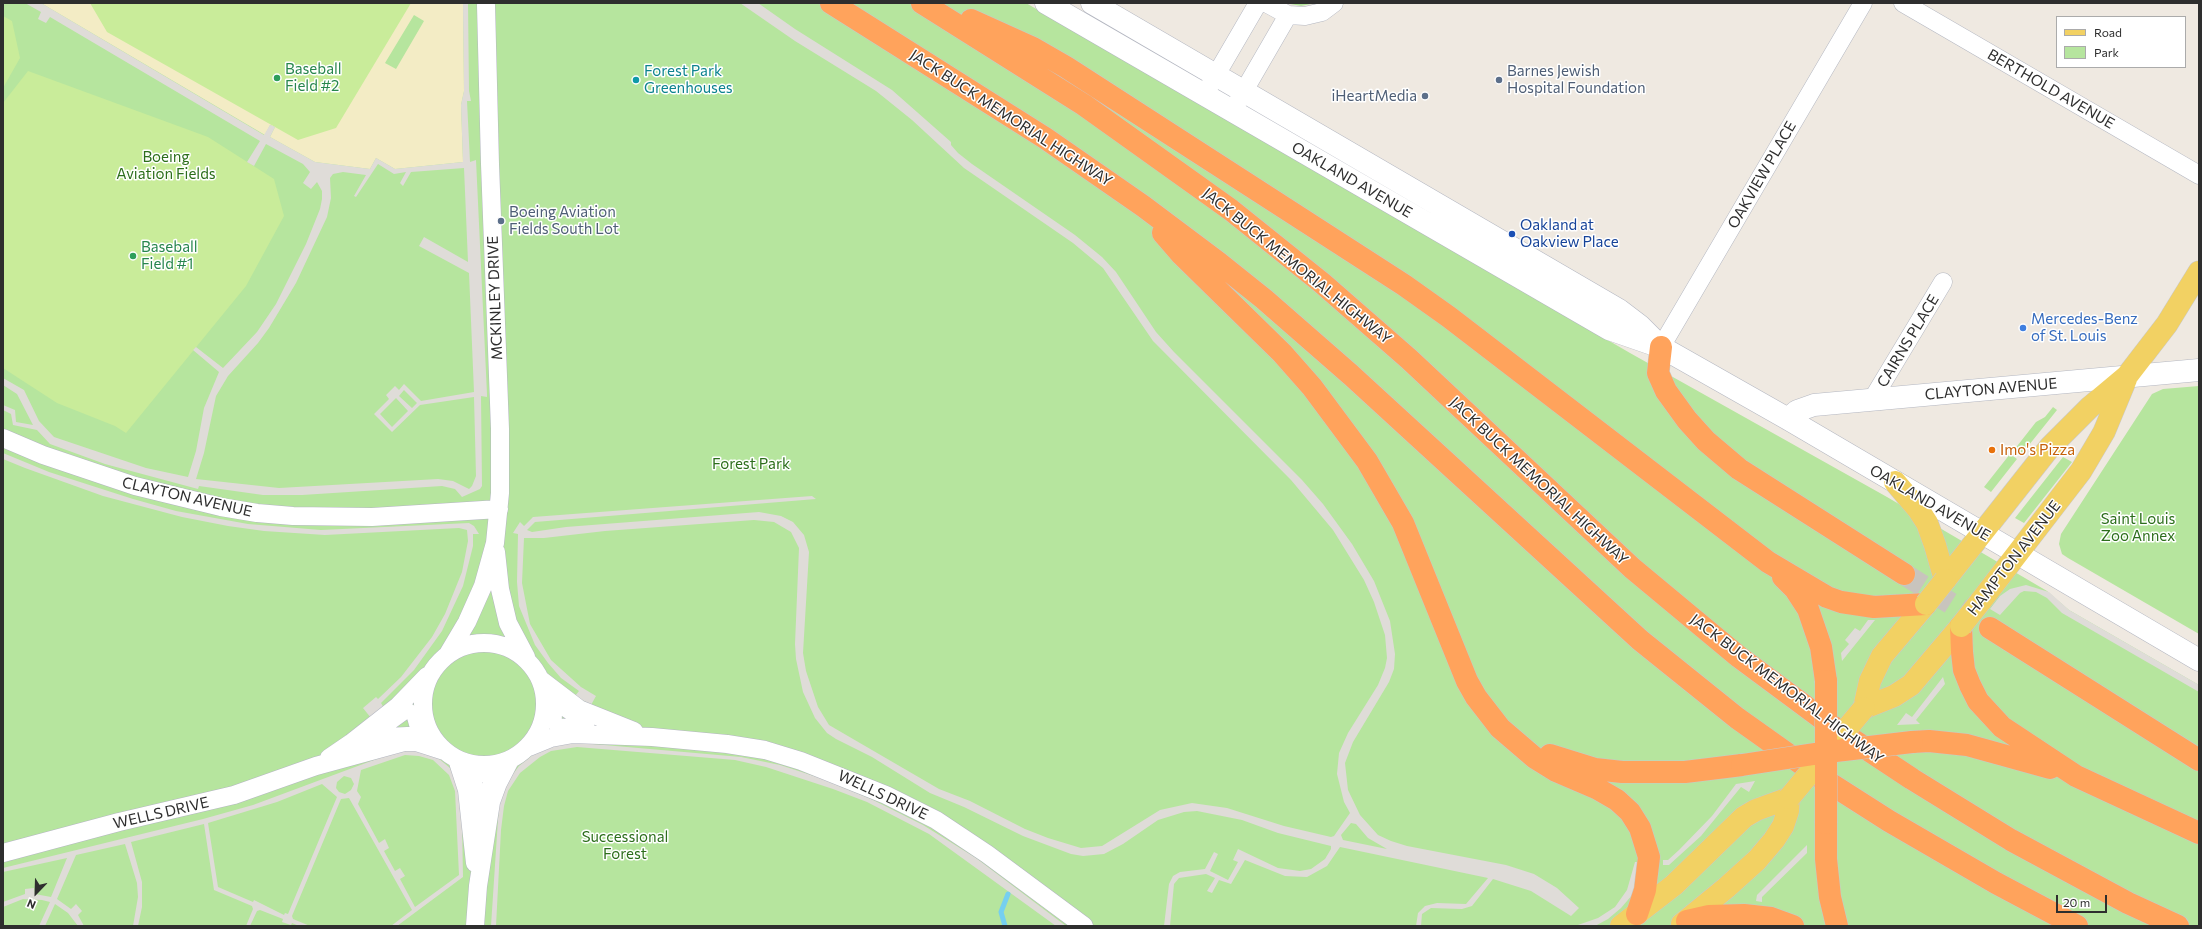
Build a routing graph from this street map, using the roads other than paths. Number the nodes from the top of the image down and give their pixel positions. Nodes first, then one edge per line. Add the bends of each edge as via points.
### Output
1 (831, 3) edge
2 (922, 3) edge
3 (930, 3) edge
4 (1046, 3) edge
5 (1092, 3) edge
6 (1258, 3) edge
7 (1266, 3) edge
8 (1334, 3) edge
9 (1862, 3) edge
10 (1902, 3) edge
11 (486, 5) dead end
12 (1288, 15) junction
13 (1216, 75) junction
14 (1244, 91) junction
15 (1205, 95) junction
16 (1232, 111) junction
17 (2199, 175) edge
18 (1143, 206) junction
19 (2199, 272) edge
20 (1943, 282) dead end
21 (1661, 347) junction
22 (2199, 370) edge
23 (2128, 376) junction
24 (1872, 400) junction
25 (1788, 419) junction
26 (3, 438) edge
27 (1895, 482) junction
28 (499, 509) junction
29 (1982, 533) junction
30 (495, 543) junction
31 (2018, 554) junction
32 (1768, 562) junction
33 (1904, 574) tunnel mouth
34 (1945, 580) junction
35 (1926, 604) junction
36 (1961, 626) junction
37 (1990, 628) tunnel mouth
38 (442, 660) junction
39 (527, 660) junction
40 (2199, 660) edge
41 (541, 680) junction
42 (1864, 708) junction
43 (652, 737) junction
44 (1516, 742) junction
45 (529, 747) junction
46 (1827, 752) junction
47 (450, 755) junction
48 (510, 760) junction
49 (2199, 760) edge
50 (316, 766) junction
51 (2076, 776) junction
52 (1789, 798) junction
53 (2199, 833) edge
54 (3, 853) edge
55 (478, 886) junction
56 (1629, 920) edge
57 (1683, 924) edge
58 (475, 926) edge
59 (1084, 926) edge
60 (1610, 926) edge
61 (1793, 926) edge
62 (1837, 926) edge
63 (2077, 926) edge
64 (2178, 926) edge

1 - 18 highway, JACK BUCK MEMORIAL HIGHWAY via 1039,134
2 - 64 highway, JACK BUCK MEMORIAL HIGHWAY via 1133,138 1260,233 1409,359 1632,568 1732,652 1808,708 1873,754 2005,837
3 - 32 highway via 1033,48 1066,67 1404,285
4 - 15 street, OAKLAND AVENUE
5 - 13 street, OAKLAND AVENUE
6 - 13 street
7 - 12 street
8 - 12 street via 1322,12 1305,16
9 - 21 street, OAKVIEW PLACE
10 - 17 street, BERTHOLD AVENUE
11 - 28 street, MCKINLEY DRIVE via 500,437
12 - 14 street
13 - 14 street, OAKLAND AVENUE
13 - 15 street
14 - 16 street
14 - 21 street, OAKLAND AVENUE via 1619,310
15 - 16 street, OAKLAND AVENUE
16 - 21 street, OAKLAND AVENUE via 1609,329
18 - 44 highway via 1182,255 1257,327 1302,376 1367,461 1403,524 1467,681 1500,728
18 - 63 highway, JACK BUCK MEMORIAL HIGHWAY via 1264,299 1351,375 1602,607 1737,718 1788,755 1889,821
19 - 23 main road, HAMPTON AVENUE via 2167,324
20 - 24 street, CAIRNS PLACE
21 - 25 street, OAKLAND AVENUE
21 - 33 highway via 1658,366 1663,385 1674,404 1706,441 1745,473
22 - 23 street, CLAYTON AVENUE
23 - 24 street, CLAYTON AVENUE
23 - 29 main road, HAMPTON AVENUE via 2090,407 2050,447
23 - 31 main road, HAMPTON AVENUE via 2094,452
24 - 25 street, CLAYTON AVENUE via 1805,407
25 - 27 street, OAKLAND AVENUE
26 - 28 street, CLAYTON AVENUE via 43,455 135,486 191,501 257,513 372,517
27 - 29 street, OAKLAND AVENUE
27 - 34 main road via 1927,523
28 - 30 street, MCKINLEY DRIVE
29 - 31 street, OAKLAND AVENUE
29 - 34 main road, HAMPTON AVENUE
30 - 38 street, MCKINLEY DRIVE via 476,603
30 - 39 street, MCKINLEY DRIVE via 500,589 508,623
31 - 36 main road, HAMPTON AVENUE, bridge
31 - 40 street, OAKLAND AVENUE
32 - 35 highway via 1827,597 1841,602 1874,607
32 - 46 highway, bridge via 1795,589 1808,609 1821,647 1826,681
34 - 35 main road, HAMPTON AVENUE, bridge
35 - 42 main road, HAMPTON AVENUE via 1882,656 1870,681
36 - 42 main road, HAMPTON AVENUE via 1911,685 1894,696
36 - 51 highway via 1964,670 1978,701 2002,727
37 - 49 highway
38 - 39 street via 471,644 491,643 510,648
38 - 47 street via 425,688 423,711 430,733
38 - 50 street, WELLS DRIVE via 398,706 351,743
39 - 41 street
41 - 43 street, WELLS DRIVE via 570,703 591,715
41 - 45 street via 546,696 546,714 538,735
42 - 46 main road, HAMPTON AVENUE, bridge
43 - 45 street, WELLS DRIVE via 573,734 551,738
43 - 59 street, WELLS DRIVE via 765,750 854,780 936,820 987,854
44 - 46 highway, bridge via 1572,763 1622,772 1685,772
44 - 56 highway via 1556,771 1598,789 1617,800 1630,812 1640,828 1649,857 1645,890
45 - 48 street
46 - 51 highway, bridge via 1929,741 1967,745
46 - 52 main road, HAMPTON AVENUE, bridge
46 - 62 highway, bridge via 1826,859 1830,897
47 - 48 street via 474,765
47 - 50 street, WELLS DRIVE via 416,742 404,742
47 - 55 street via 467,790
48 - 55 street via 492,802
50 - 54 street, WELLS DRIVE via 234,795
51 - 53 highway
52 - 56 main road via 1744,817 1674,885
52 - 57 main road via 1783,826 1774,840 1757,860
55 - 58 street
56 - 60 main road
57 - 61 highway via 1709,916 1744,914 1771,918

